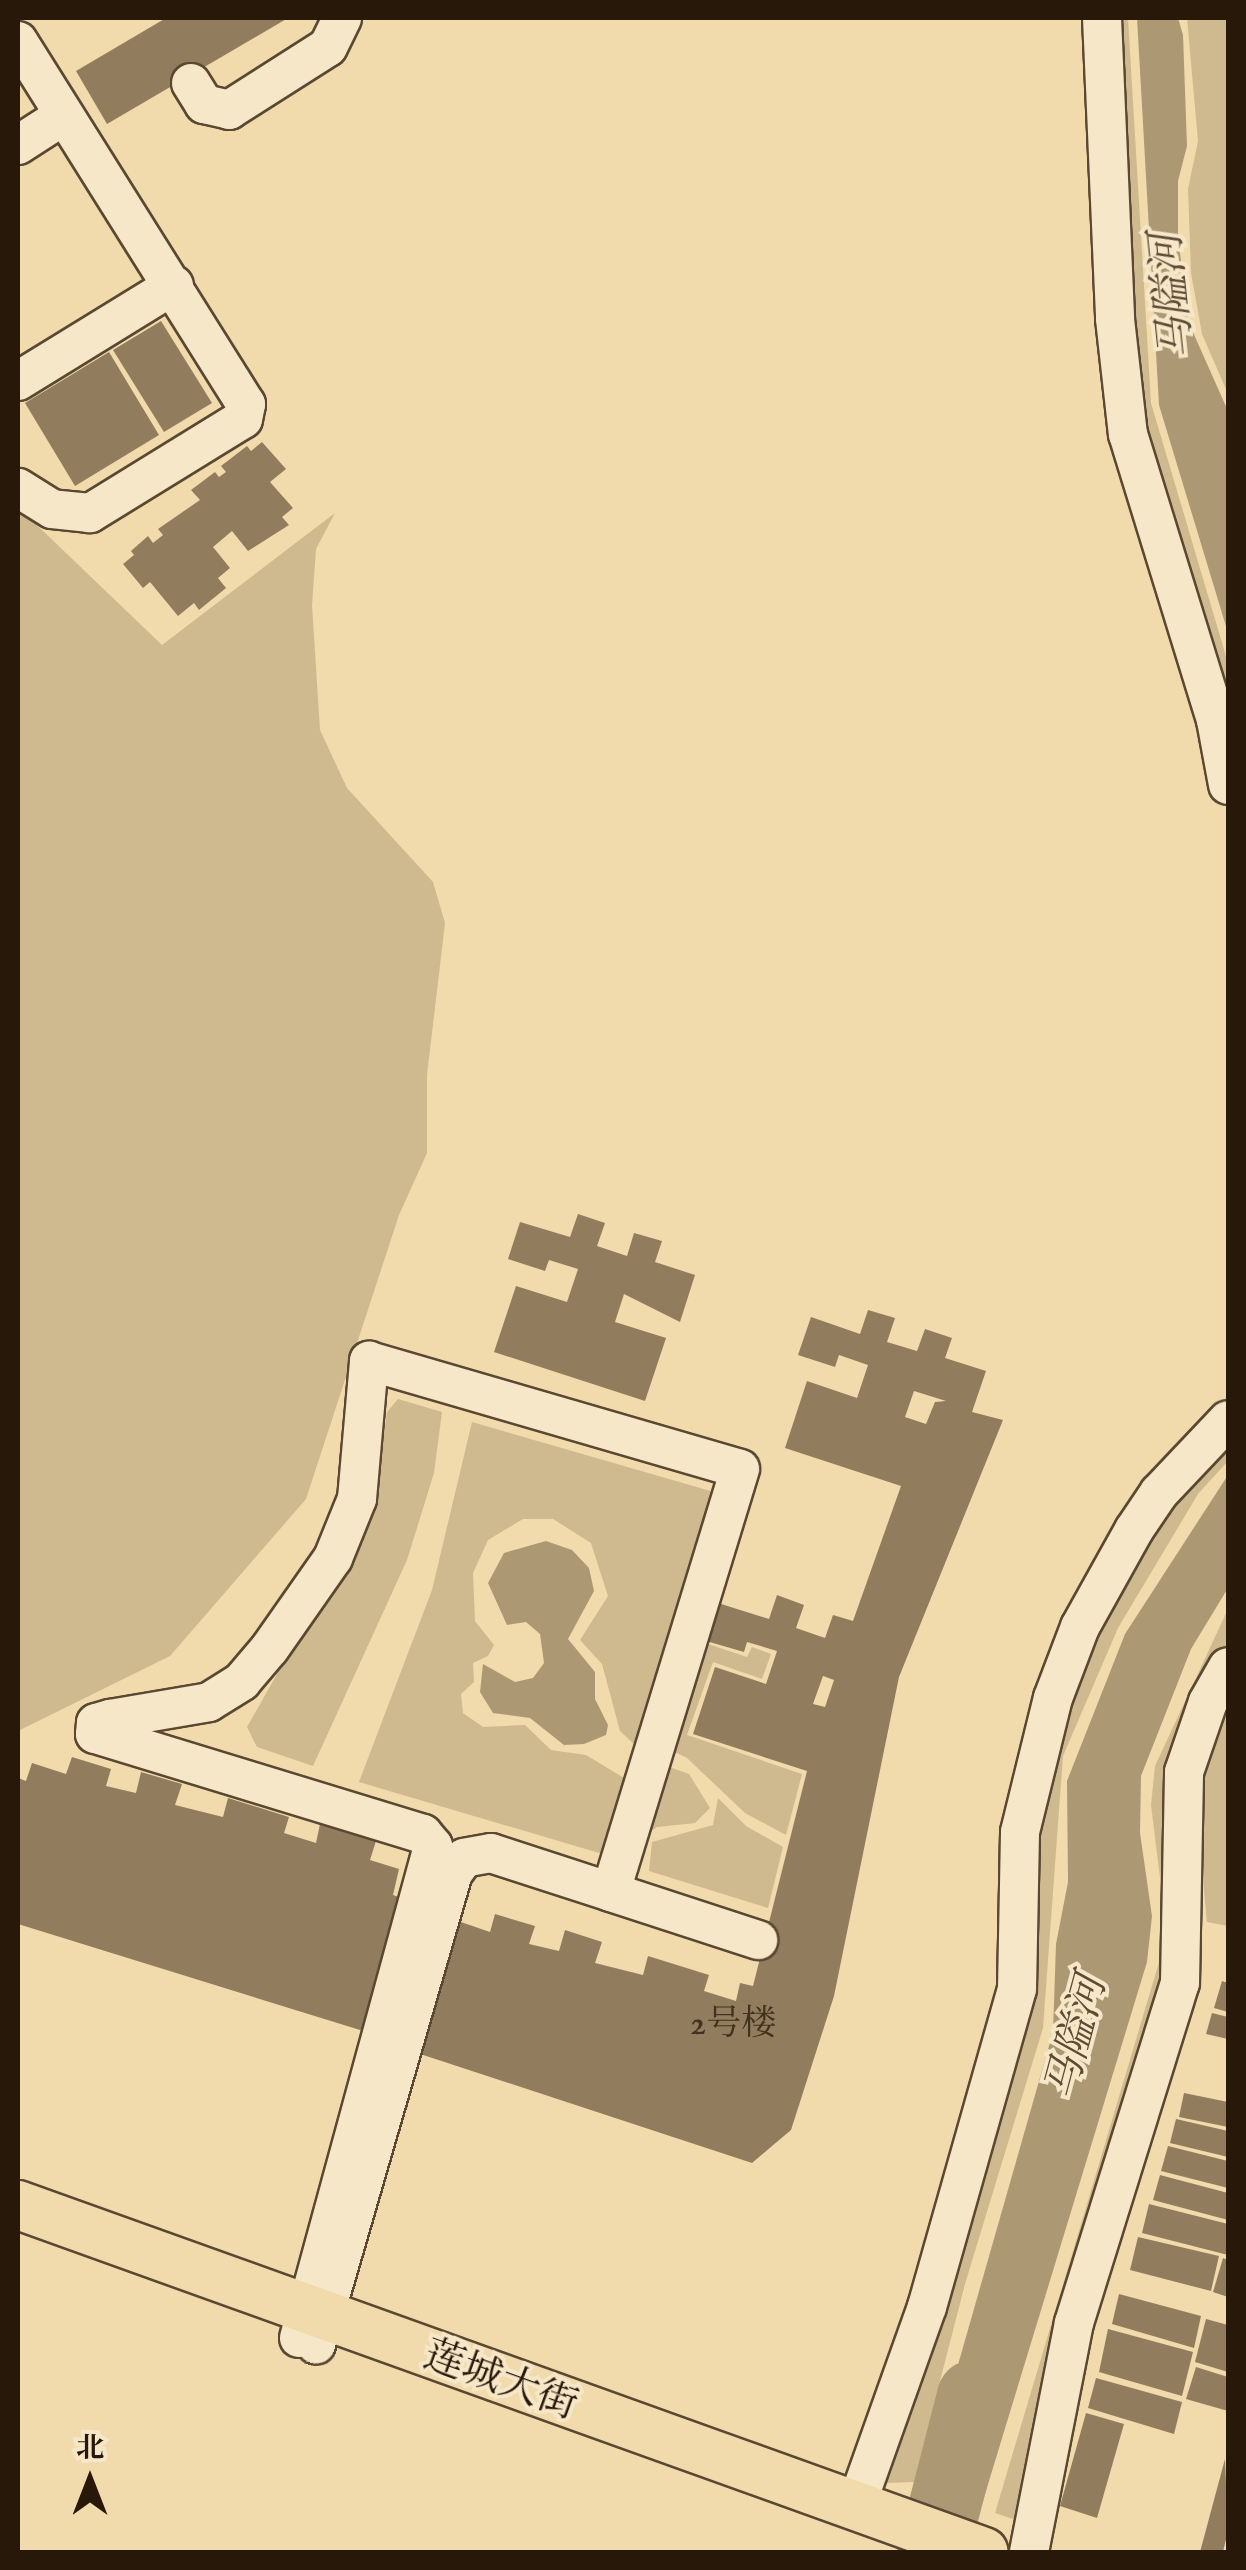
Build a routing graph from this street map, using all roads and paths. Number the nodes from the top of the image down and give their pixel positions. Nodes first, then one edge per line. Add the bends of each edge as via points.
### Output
1 (342, 18) edge
2 (1102, 18) edge
3 (18, 41) edge
4 (191, 83) dead end
5 (63, 116) junction
6 (18, 145) edge
7 (174, 285) junction
8 (18, 381) edge
9 (18, 488) edge
10 (1228, 785) edge
11 (1228, 1420) edge
12 (1228, 1667) edge
13 (611, 1892) junction
14 (758, 1940) dead end
15 (18, 2205) edge
16 (18, 2236) edge
17 (312, 2328) junction
18 (865, 2530) edge
19 (984, 2552) edge
20 (1029, 2552) edge

1 - 4 street via 328,47 229,110 204,104
2 - 10 street via 1115,319 1128,434 1216,720
3 - 5 street
5 - 6 street
5 - 7 street
7 - 8 street
7 - 9 street via 242,390 243,419 90,513 52,509
11 - 18 street via 1159,1493 1134,1530 1080,1626 1053,1698 1020,1832 1016,1989
12 - 20 street via 1184,1772 1180,1983 1074,2324
13 - 14 street
13 - 17 street via 491,1853 464,1858 453,1872
13 - 17 street via 740,1469 370,1361 357,1499 333,1558 270,1648 242,1681 209,1702 110,1719 96,1724 94,1734 423,1834 433,1846
15 - 17 main road, 莲城大街
16 - 17 main road, 莲城大街
17 - 18 main road, 莲城大街
18 - 19 main road, 莲城大街

